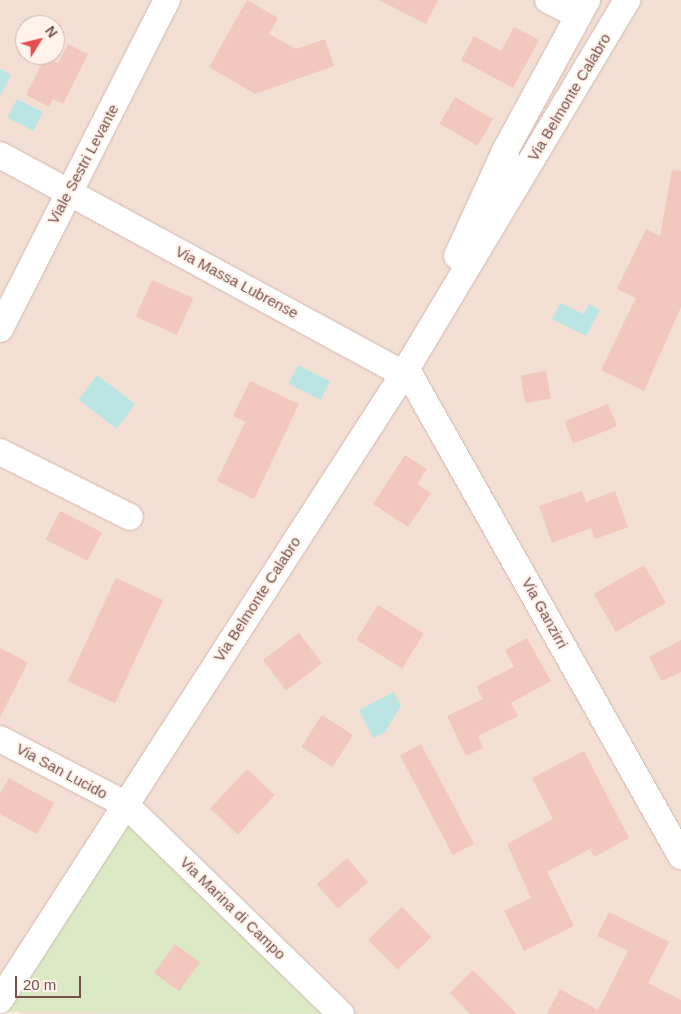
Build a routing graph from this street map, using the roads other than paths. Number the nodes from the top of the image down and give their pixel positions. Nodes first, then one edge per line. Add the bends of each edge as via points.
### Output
1 (167, 0) edge
2 (548, 0) edge
3 (627, 0) edge
4 (581, 7) edge
5 (504, 151) junction
6 (0, 155) edge
7 (70, 192) junction
8 (510, 195) junction
9 (0, 329) edge
10 (404, 373) junction
11 (0, 452) edge
12 (130, 517) dead end
13 (0, 739) edge
14 (125, 804) junction
15 (681, 856) edge
16 (0, 1000) edge
17 (341, 1014) edge

1 - 7 street, Viale Sestri Levante
2 - 4 street
3 - 8 street, Via Belmonte Calabro
4 - 5 street, Via Belmonte Calabro
5 - 8 street, Via Belmonte Calabro
5 - 10 street
6 - 7 street, Via Massa Lubrense
7 - 9 street, Viale Sestri Levante
7 - 10 street, Via Massa Lubrense
8 - 10 street, Via Belmonte Calabro
10 - 14 street, Via Belmonte Calabro
10 - 15 street, Via Ganzirri via 427,401
11 - 12 street
13 - 14 street, Via San Lucido
14 - 16 street, Via Belmonte Calabro
14 - 17 street, Via Marina di Campo

